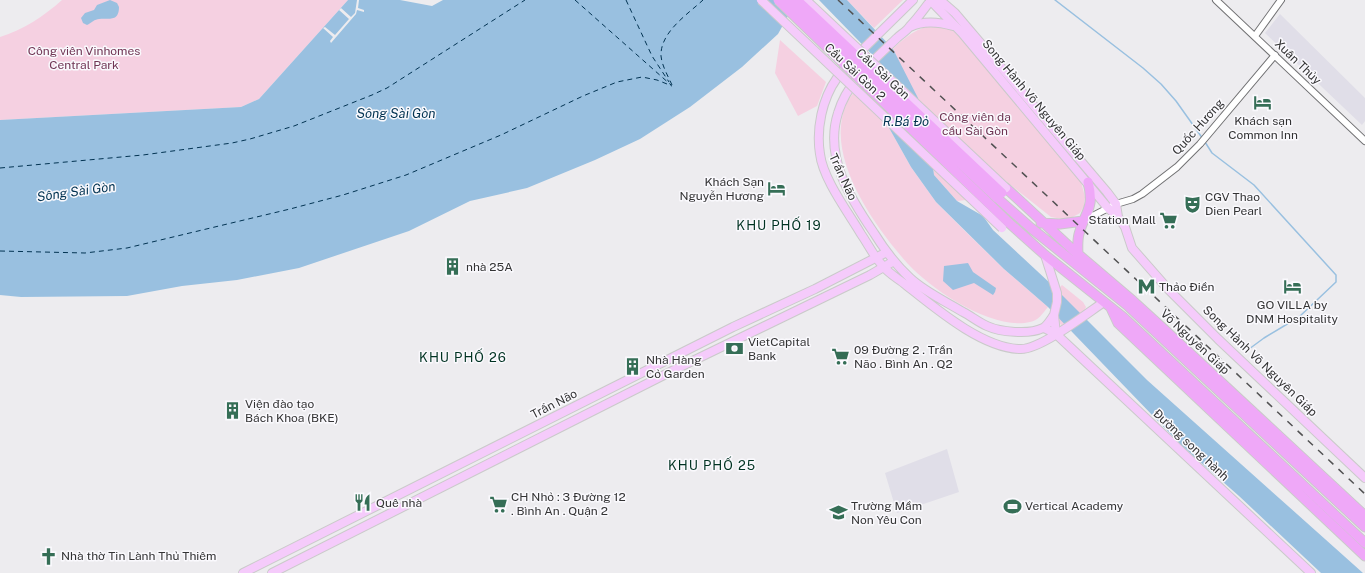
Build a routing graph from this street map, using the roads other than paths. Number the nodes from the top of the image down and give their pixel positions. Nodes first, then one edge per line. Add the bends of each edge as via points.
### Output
1 (761, 0) edge
2 (778, 0) edge
3 (787, 0) edge
4 (797, 0) edge
5 (806, 0) edge
6 (913, 0) edge
7 (930, 0) edge
8 (940, 0) edge
9 (948, 0) edge
10 (1216, 0) edge
11 (1282, 0) edge
12 (955, 13) junction
13 (910, 27) junction
14 (956, 27) junction
15 (1255, 36) junction
16 (1275, 55) junction
17 (1365, 141) edge
18 (1088, 182) junction
19 (1002, 193) junction
20 (1112, 206) junction
21 (1083, 221) junction
22 (1039, 223) junction
23 (1005, 225) junction
24 (887, 252) junction
25 (1078, 254) junction
26 (1045, 255) junction
27 (877, 258) junction
28 (894, 261) junction
29 (1078, 266) junction
30 (883, 267) junction
31 (1107, 304) junction
32 (1054, 315) junction
33 (1044, 328) junction
34 (1056, 334) junction
35 (527, 431) junction
36 (533, 441) junction
37 (1365, 478) edge
38 (375, 506) junction
39 (1365, 516) edge
40 (381, 519) junction
41 (1365, 527) edge
42 (1365, 543) edge
43 (1365, 556) edge
44 (243, 573) edge
45 (272, 573) edge
46 (1311, 573) edge

1 - 23 main road, Cầu Sài Gòn 2, bridge
2 - 23 highway, Cầu Sài Gòn 2, bridge
3 - 19 highway, Cầu Sài Gòn, bridge
4 - 19 highway, Cầu Sài Gòn, bridge
5 - 19 main road, Cầu Sài Gòn, bridge
6 - 27 main road, Trần Não, bridge via 836,79 822,112 819,131 820,154 826,172 841,202
7 - 13 main road
7 - 14 main road, Song Hành Võ Nguyên Giáp
8 - 12 main road, Song Hành Võ Nguyên Giáp
9 - 12 main road
10 - 15 street, Xuân Thủy
11 - 15 street
12 - 20 main road, Song Hành Võ Nguyên Giáp via 1107,192
13 - 14 main road via 936,22
13 - 24 main road, Trần Não, bridge via 848,88 837,115 834,136 835,153 844,184 856,207
14 - 18 main road, Song Hành Võ Nguyên Giáp
15 - 16 street, Xuân Thủy
16 - 17 street, Xuân Thủy
16 - 20 street, Quốc Hương via 1214,128 1177,167 1142,194
18 - 20 main road, Song Hành Võ Nguyên Giáp
18 - 21 highway via 1091,201
19 - 22 highway, Võ Nguyên Giáp
19 - 29 highway, Võ Nguyên Giáp
20 - 21 street, Quốc Hương
20 - 37 main road, Song Hành Võ Nguyên Giáp via 1132,248 1168,289
21 - 22 highway
21 - 25 highway via 1077,242
22 - 25 highway, Võ Nguyên Giáp
22 - 29 highway, Võ Nguyên Giáp via 1073,255
23 - 26 highway
24 - 27 main road, Trần Não
24 - 28 main road, Trần Não
25 - 29 highway
25 - 39 highway, Võ Nguyên Giáp via 1161,326
26 - 31 highway
26 - 32 main road via 1056,288 1057,302
27 - 30 main road, Trần Não
27 - 35 main road, Trần Não via 732,327
28 - 30 main road, Trần Não
28 - 33 main road, Trần Não via 920,287 988,326 1018,332 1032,332
29 - 41 highway, Võ Nguyên Giáp via 1139,316
30 - 34 main road, Trần Não via 945,316 988,341 1022,349 1034,346
30 - 36 main road, Trần Não
31 - 34 main road, Trần Não
31 - 42 highway via 1124,317
31 - 43 highway via 1118,323
32 - 33 main road
32 - 34 main road
33 - 34 main road, Đường song hành
34 - 46 main road, Đường song hành
35 - 36 main road
35 - 38 main road, Trần Não
36 - 40 main road, Trần Não
38 - 40 main road
38 - 44 main road, Trần Não
40 - 45 main road, Trần Não

